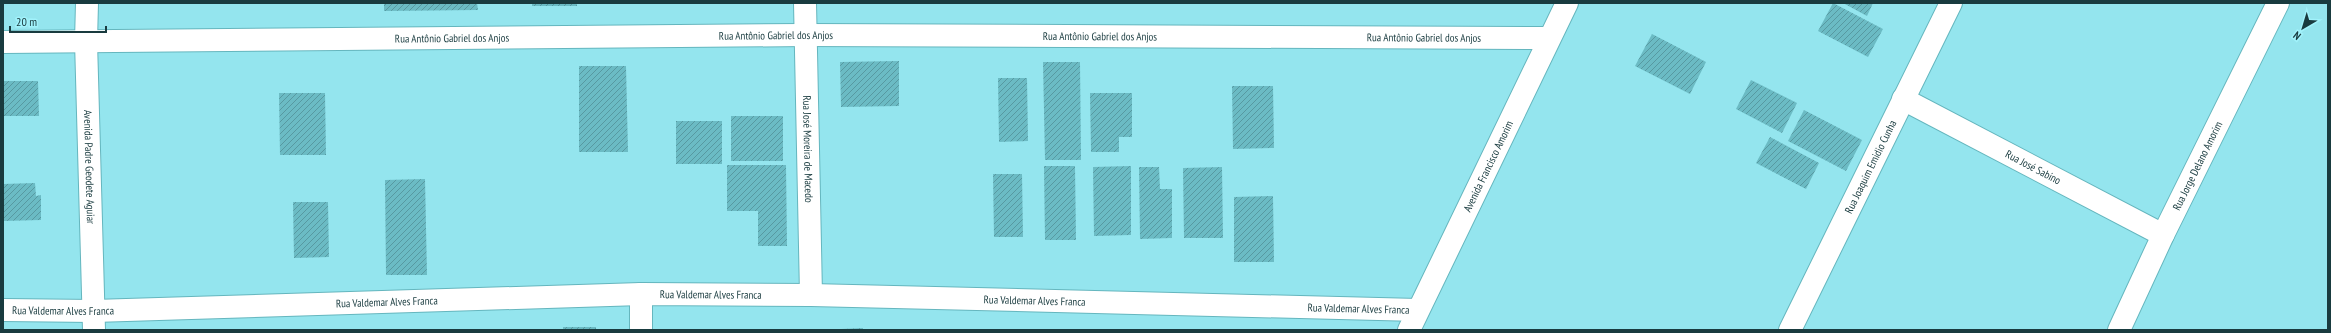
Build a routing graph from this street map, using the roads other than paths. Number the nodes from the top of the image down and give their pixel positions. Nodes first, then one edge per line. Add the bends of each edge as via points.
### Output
1 (88, 3) edge
2 (805, 3) edge
3 (1567, 3) edge
4 (1951, 3) edge
5 (2278, 3) edge
6 (805, 35) junction
7 (1549, 38) junction
8 (86, 41) junction
9 (3, 42) edge
10 (1903, 99) junction
11 (2163, 235) junction
12 (641, 294) junction
13 (810, 295) junction
14 (3, 310) edge
15 (1418, 310) junction
16 (94, 321) edge
17 (641, 330) edge
18 (1409, 330) edge
19 (1790, 330) edge
20 (2119, 330) edge

1 - 8 street, Avenida Padre Geodete Aguiar
2 - 6 street, Rua José Moreira de Macedo
3 - 7 street, Avenida Francisco Amorim
4 - 10 street, Rua Joaquim Emidio Cunha
5 - 11 street, Rua Jorge Delano Amorim
6 - 7 street, Rua Antônio Gabriel dos Anjos
6 - 8 street, Rua Antônio Gabriel dos Anjos
6 - 13 street, Rua José Moreira de Macedo
7 - 15 street, Avenida Francisco Amorim
8 - 9 street, Rua Antônio Gabriel dos Anjos
8 - 16 street, Avenida Padre Geodete Aguiar
10 - 11 street, Rua José Sabino
10 - 19 street, Rua Joaquim Emidio Cunha
11 - 20 street, Rua Jorge Delano Amorim
12 - 13 street, Rua Valdemar Alves Franca
12 - 16 street, Rua Valdemar Alves Franca
12 - 17 street
13 - 15 street, Rua Valdemar Alves Franca
14 - 16 street, Rua Valdemar Alves Franca
15 - 18 street, Avenida Francisco Amorim

